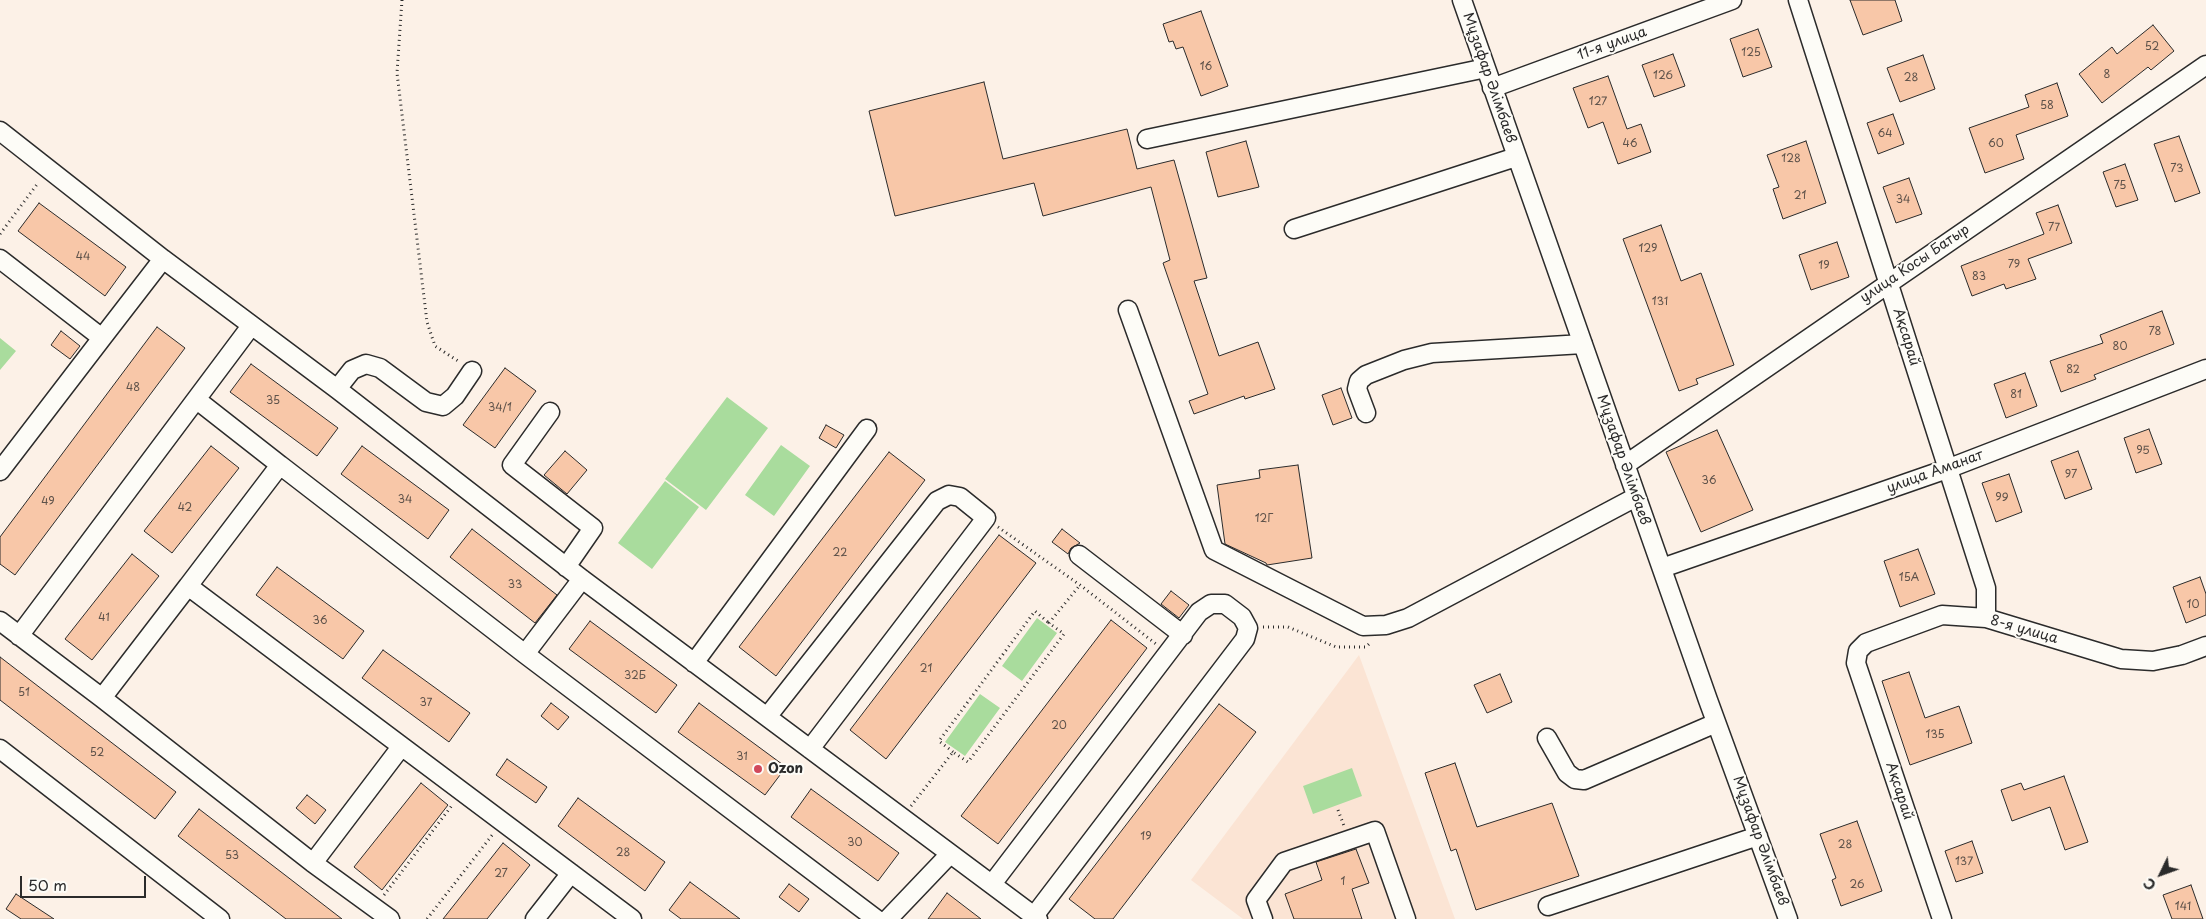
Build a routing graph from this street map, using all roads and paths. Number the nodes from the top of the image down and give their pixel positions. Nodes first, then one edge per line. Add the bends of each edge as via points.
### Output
1 (402, 0) edge
2 (1462, 0) edge
3 (1732, 0) edge
4 (1798, 0) edge
5 (2206, 65) edge
6 (1486, 68) junction
7 (1492, 88) junction
8 (0, 131) edge
9 (1147, 139) dead end
10 (1516, 157) junction
11 (48, 170) junction
12 (1294, 229) dead end
13 (0, 234) edge
14 (0, 258) edge
15 (163, 259) junction
16 (1889, 282) junction
17 (1128, 310) dead end
18 (252, 326) junction
19 (102, 338) junction
20 (1583, 344) junction
21 (2206, 369) edge
22 (472, 371) joint
23 (337, 389) junction
24 (197, 400) junction
25 (550, 412) dead end
26 (1366, 413) dead end
27 (867, 429) dead end
28 (280, 465) junction
29 (1625, 465) junction
30 (1947, 469) junction
31 (0, 471) edge
32 (1636, 496) junction
33 (986, 518) junction
34 (1079, 555) dead end
35 (566, 567) junction
36 (1662, 568) junction
37 (582, 579) junction
38 (1080, 585) junction
39 (188, 586) junction
40 (1986, 618) junction
41 (0, 621) edge
42 (1049, 623) junction
43 (1386, 625) junction
44 (1248, 628) junction
45 (1182, 635) junction
46 (19, 636) junction
47 (2206, 646) edge
48 (525, 654) junction
49 (1168, 654) junction
50 (694, 663) junction
51 (1856, 663) joint
52 (102, 698) junction
53 (767, 717) junction
54 (1716, 722) junction
55 (1547, 738) dead end
56 (401, 747) junction
57 (0, 748) edge
58 (810, 749) junction
59 (953, 752) junction
60 (462, 792) junction
61 (902, 818) junction
62 (503, 821) junction
63 (1758, 836) junction
64 (950, 854) junction
65 (314, 863) junction
66 (571, 873) junction
67 (992, 884) junction
68 (1548, 906) dead end
69 (375, 908) junction
70 (1036, 918) edge
71 (220, 919) edge
72 (390, 919) edge
73 (427, 919) edge
74 (535, 919) edge
75 (632, 919) edge
76 (876, 919) edge
77 (888, 919) edge
78 (1263, 919) edge
79 (1406, 919) edge
80 (1788, 919) edge
81 (1942, 919) edge

1 - 22 path via 397,74 427,322 435,346
2 - 6 street, Мұзафар Әлімбаев
3 - 7 street, 11-я улица
4 - 16 street, Ақсарай
5 - 16 street, улица Косы Батыр
6 - 7 street, Мұзафар Әлімбаев
6 - 9 street
7 - 10 street, Мұзафар Әлімбаев
8 - 11 street
10 - 12 street
10 - 20 street, Мұзафар Әлімбаев
11 - 13 path
11 - 15 street
14 - 19 street
15 - 18 street
15 - 19 street
16 - 29 street, улица Косы Батыр
16 - 30 street, Ақсарай
17 - 43 street via 1214,550 1363,626
18 - 23 street
18 - 24 street
19 - 31 street
20 - 26 street via 1432,353 1404,360 1359,381 1357,389
20 - 29 street, Мұзафар Әлімбаев
21 - 30 street, улица Аманат
22 - 23 street via 455,396 443,406 426,402 380,368 366,364 352,370
23 - 35 street
24 - 28 street
24 - 46 street
25 - 35 street via 512,465 593,528
27 - 50 street
28 - 39 street
28 - 48 street
29 - 32 street, Мұзафар Әлімбаев
30 - 36 street, улица Аманат
30 - 40 street, Ақсарай via 1986,588
32 - 36 street, Мұзафар Әлімбаев
32 - 43 street via 1408,618
33 - 38 path
33 - 53 street via 960,497 949,495 937,501
33 - 58 street
34 - 45 street
35 - 37 street
36 - 54 street, Мұзафар Әлімбаев
37 - 48 street
37 - 50 street
38 - 42 path
38 - 49 path
39 - 52 street
39 - 56 street
40 - 47 street, 8-я улица via 2121,659 2153,661
40 - 51 street, 8-я улица via 1942,615 1866,643 1858,651
41 - 46 street
42 - 59 path via 1035,612 940,741
42 - 59 path via 1064,634 968,762
43 - 44 path via 1366,648 1336,647 1288,626
44 - 45 street via 1242,617 1225,604 1211,604 1199,612
44 - 70 street via 1245,639
45 - 49 street
46 - 52 street
48 - 76 street
49 - 67 street
50 - 53 street
51 - 81 street, Ақсарай
52 - 65 street
53 - 58 street
54 - 55 street via 1584,780 1575,779 1567,773
54 - 63 street, Мұзафар Әлімбаев
56 - 60 street
56 - 65 street
57 - 71 street
58 - 61 street
59 - 61 path
60 - 62 street
60 - 69 path
61 - 64 street
62 - 66 street
62 - 73 path
63 - 68 street
63 - 80 street, Мұзафар Әлімбаев
64 - 67 street
64 - 77 street
65 - 69 street
66 - 74 street
66 - 75 street
67 - 70 street
69 - 72 street
78 - 79 street via 1256,900 1284,862 1375,831

